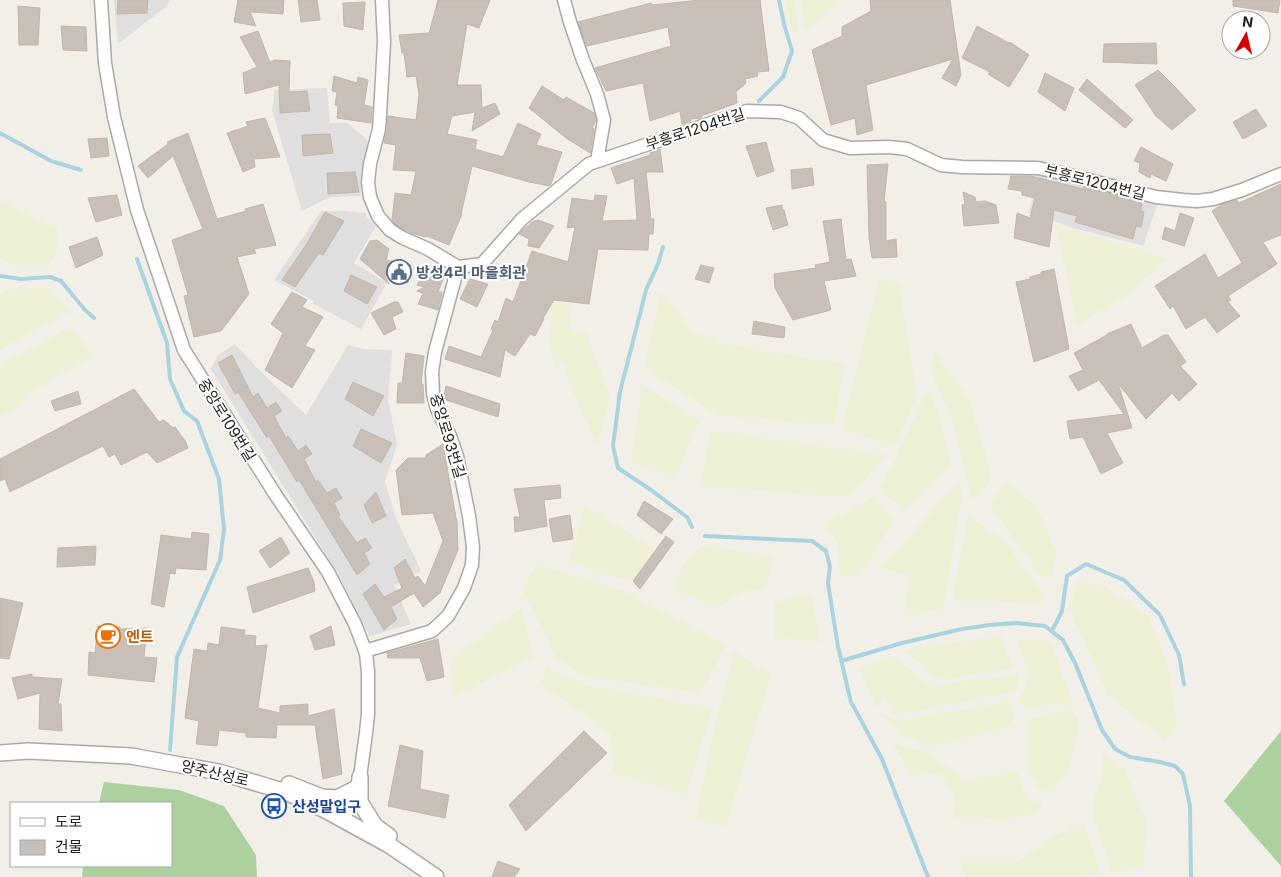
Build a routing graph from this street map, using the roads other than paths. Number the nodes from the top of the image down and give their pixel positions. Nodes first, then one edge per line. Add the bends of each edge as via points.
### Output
1 (101, 0) edge
2 (382, 0) edge
3 (564, 0) edge
4 (597, 161) junction
5 (1281, 174) edge
6 (458, 267) junction
7 (365, 651) junction
8 (0, 753) edge
9 (241, 778) junction
10 (358, 783) junction
11 (344, 820) junction
12 (431, 874) edge

1 - 7 street, 중앙로109번길 via 105,63 114,116 137,210 184,350 274,494 328,572
2 - 6 street via 384,42 379,129 370,164 370,197 378,216 390,230
3 - 4 street via 604,120
4 - 5 street, 부흥로1204번길 via 747,111 780,112 799,118 823,140 850,148 907,149 941,165 1038,168 1156,197 1198,201 1213,199
4 - 6 street, 부흥로1204번길 via 589,164 522,219 482,264
6 - 7 street, 중앙로93번길 via 432,372 437,409 457,456 469,516 472,565 464,588 448,616 432,631
7 - 10 street, 중앙로109번길 via 368,714
8 - 9 street, 양주산성로 via 28,751 131,756
9 - 10 street via 276,779 322,797 337,798
9 - 11 street, 양주산성로 via 286,792
10 - 11 street, 중앙로109번길
10 - 12 street via 360,802 374,826 396,840
11 - 12 street, 양주산성로

